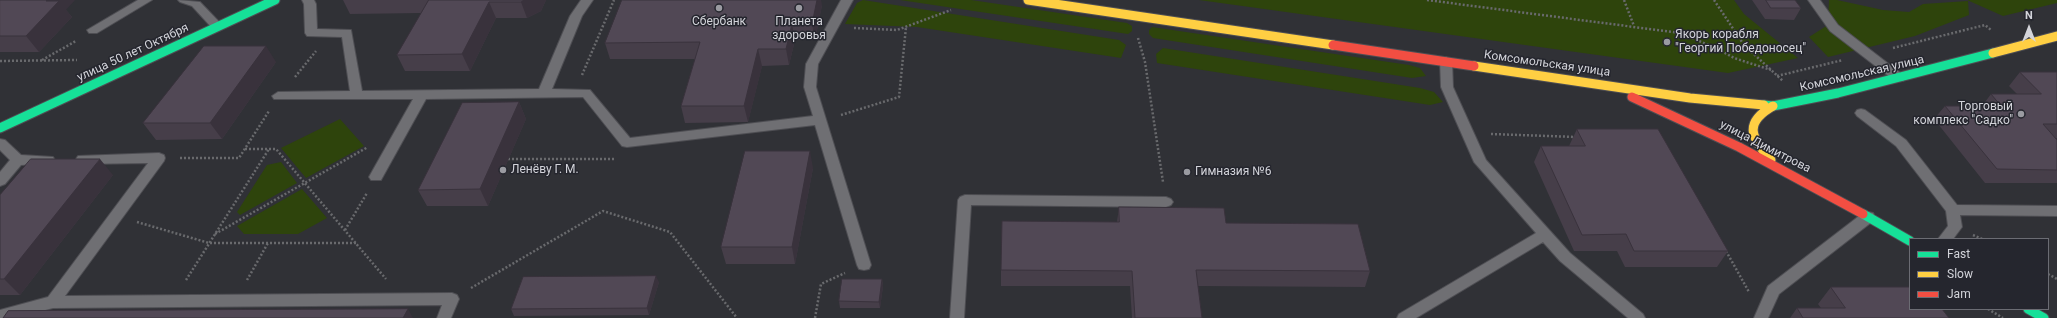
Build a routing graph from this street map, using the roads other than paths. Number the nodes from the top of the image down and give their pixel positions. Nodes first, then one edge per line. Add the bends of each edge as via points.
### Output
1 (146, 0) edge
2 (184, 0) edge
3 (275, 0) edge
4 (308, 0) edge
5 (587, 0) edge
6 (847, 0) edge
7 (1028, 0) edge
8 (1814, 0) edge
9 (218, 26) junction
10 (94, 30) road end
11 (2057, 36) edge
12 (1446, 61) junction
13 (1899, 78) junction
14 (1604, 85) junction
15 (544, 93) junction
16 (422, 94) junction
17 (357, 95) junction
18 (278, 96) road end
19 (1773, 106) junction
20 (1861, 112) dead end
21 (819, 120) junction
22 (0, 128) edge
23 (0, 143) edge
24 (73, 159) edge
25 (18, 160) junction
26 (57, 160) edge
27 (1778, 166) junction
28 (376, 177) road end
29 (0, 181) edge
30 (1166, 202) road end
31 (1953, 210) junction
32 (2057, 211) edge
33 (1868, 217) junction
34 (1545, 234) junction
35 (1946, 238) edge
36 (1909, 240) edge
37 (864, 264) road end
38 (53, 302) junction
39 (2030, 310) edge
40 (0, 316) edge
41 (1762, 316) edge
42 (444, 318) edge
43 (957, 318) edge
44 (1404, 318) edge
45 (1638, 318) edge
46 (2044, 318) edge

1 - 10 lane
2 - 9 lane via 196,4
3 - 9 street, улица 50 лет Октября
4 - 17 lane via 311,33 347,33
5 - 15 lane via 576,16
6 - 21 lane via 812,64 810,87
7 - 12 street, Комсомольская улица
8 - 13 lane via 1834,28
9 - 22 street, улица 50 лет Октября
11 - 13 street, Комсомольская улица
12 - 14 street, Комсомольская улица
12 - 34 lane via 1447,87 1481,162
13 - 19 street, Комсомольская улица via 1838,94
14 - 19 street, Комсомольская улица via 1704,100
14 - 27 street, улица Димитрова via 1722,137
15 - 16 lane
15 - 21 lane via 586,93 627,143
16 - 17 lane
16 - 28 lane
17 - 18 lane
19 - 27 street via 1755,115 1752,124 1757,142
20 - 31 lane via 1901,143
21 - 37 lane
23 - 25 lane
24 - 38 lane via 159,158
25 - 26 lane
25 - 29 lane
27 - 33 street, улица Димитрова
30 - 43 lane via 965,200
31 - 32 lane
31 - 35 lane via 1955,227
33 - 36 street, улица Димитрова
33 - 41 lane via 1773,290
34 - 44 lane
34 - 45 lane via 1565,257
38 - 40 lane
38 - 42 lane via 452,299
39 - 46 street

